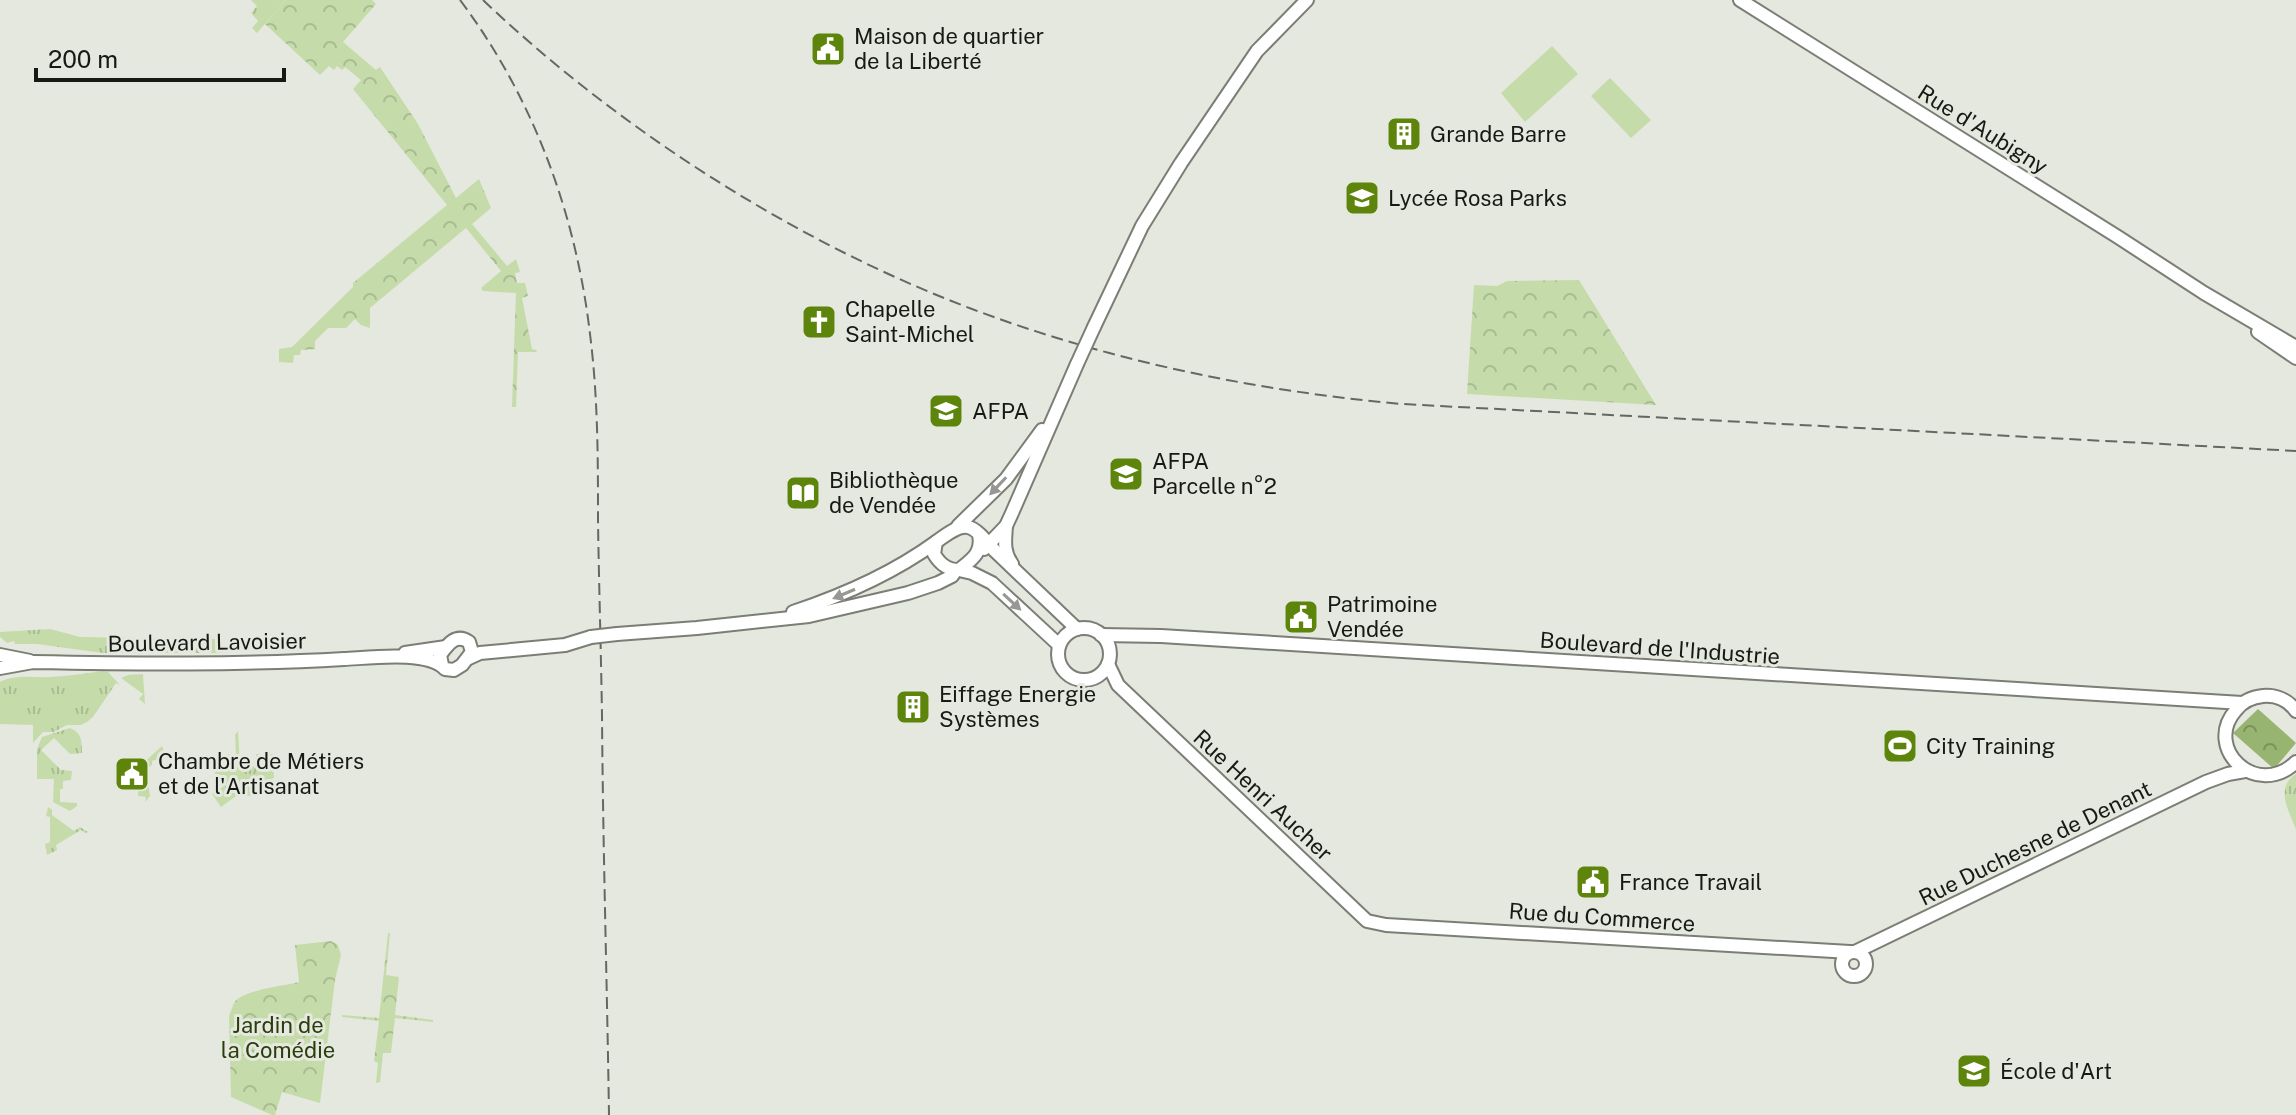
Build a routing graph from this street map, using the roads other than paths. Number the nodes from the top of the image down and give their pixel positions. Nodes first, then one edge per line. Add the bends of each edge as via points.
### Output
1 (1307, 0) edge
2 (1740, 0) edge
3 (2204, 293) junction
4 (2296, 347) edge
5 (2296, 358) edge
6 (1061, 399) junction
7 (958, 526) junction
8 (1006, 526) junction
9 (984, 540) junction
10 (936, 542) junction
11 (957, 570) junction
12 (1015, 570) junction
13 (775, 618) junction
14 (1077, 629) junction
15 (1101, 635) junction
16 (1130, 635) junction
17 (591, 637) junction
18 (469, 642) junction
19 (1059, 645) junction
20 (446, 647) junction
21 (0, 655) edge
22 (381, 657) junction
23 (469, 658) junction
24 (1109, 659) junction
25 (33, 662) junction
26 (442, 665) junction
27 (0, 668) edge
28 (1093, 679) junction
29 (1118, 685) junction
30 (2187, 701) junction
31 (2242, 703) junction
32 (2296, 710) edge
33 (2227, 725) junction
34 (2227, 747) junction
35 (2296, 762) edge
36 (2245, 771) junction
37 (2206, 782) junction
38 (1386, 925) joint
39 (1882, 939) junction
40 (1815, 950) junction
41 (1853, 952) junction
42 (1842, 964) junction
43 (1866, 964) junction

1 - 6 main road, bridge via 1257,51 1148,213
2 - 3 main road, Rue d'Aubigny
3 - 4 main road, Rue d'Aubigny
3 - 5 main road, Rue d'Aubigny
6 -> 7 main road via 1021,460
6 - 8 main road
7 - 9 main road via 967,526
7 - 10 main road
8 - 9 main road
8 - 12 main road via 1004,546
9 - 11 main road via 976,556
9 - 12 main road
10 - 11 main road via 938,562
10 -> 13 main road, Boulevard Lavoisier via 886,575
11 - 13 main road, Boulevard Lavoisier via 908,593 809,616
11 -> 19 main road via 992,583
12 - 14 main road
13 - 17 main road, Boulevard Lavoisier, bridge
14 - 15 main road
14 - 19 main road
15 - 16 main road, Boulevard de l'Industrie
15 - 24 main road
16 - 24 main road
16 - 30 main road, Boulevard de l'Industrie
17 - 18 main road, Boulevard Lavoisier
17 - 23 main road, Boulevard Lavoisier
18 - 20 main road, Boulevard Lavoisier via 458,638
18 - 23 main road
19 - 28 main road via 1064,672 1077,680
20 - 22 main road, Boulevard Lavoisier
20 - 26 main road via 440,655
21 - 25 main road, Boulevard Lavoisier
22 - 25 main road, Boulevard Lavoisier
22 - 26 main road, Boulevard Lavoisier via 423,658
23 - 26 main road, Boulevard Lavoisier via 458,669
24 - 28 main road
24 - 29 main road, Rue Henri Aucher
25 - 27 main road, Boulevard Lavoisier
28 - 29 main road, Rue Henri Aucher
29 - 38 main road, Rue Henri Aucher via 1367,921
30 - 31 main road, Boulevard de l'Industrie
30 - 33 main road, Boulevard de l'Industrie via 2213,709
31 - 32 main road, Boulevard de l'Industrie via 2270,696
31 - 33 main road
33 - 34 main road
34 - 36 main road
34 - 37 main road via 2219,770
35 - 36 main road, Rue Duchesne de Denant via 2273,776
36 - 37 main road, Rue Duchesne de Denant
37 - 39 main road, Rue Duchesne de Denant
38 - 40 main road, Rue du Commerce
39 - 41 main road, Rue Duchesne de Denant
39 - 43 main road
40 - 41 main road, Rue du Commerce
40 - 42 main road, Rue du Commerce
41 - 42 main road
41 - 43 main road via 1862,954
42 - 43 main road via 1853,976

